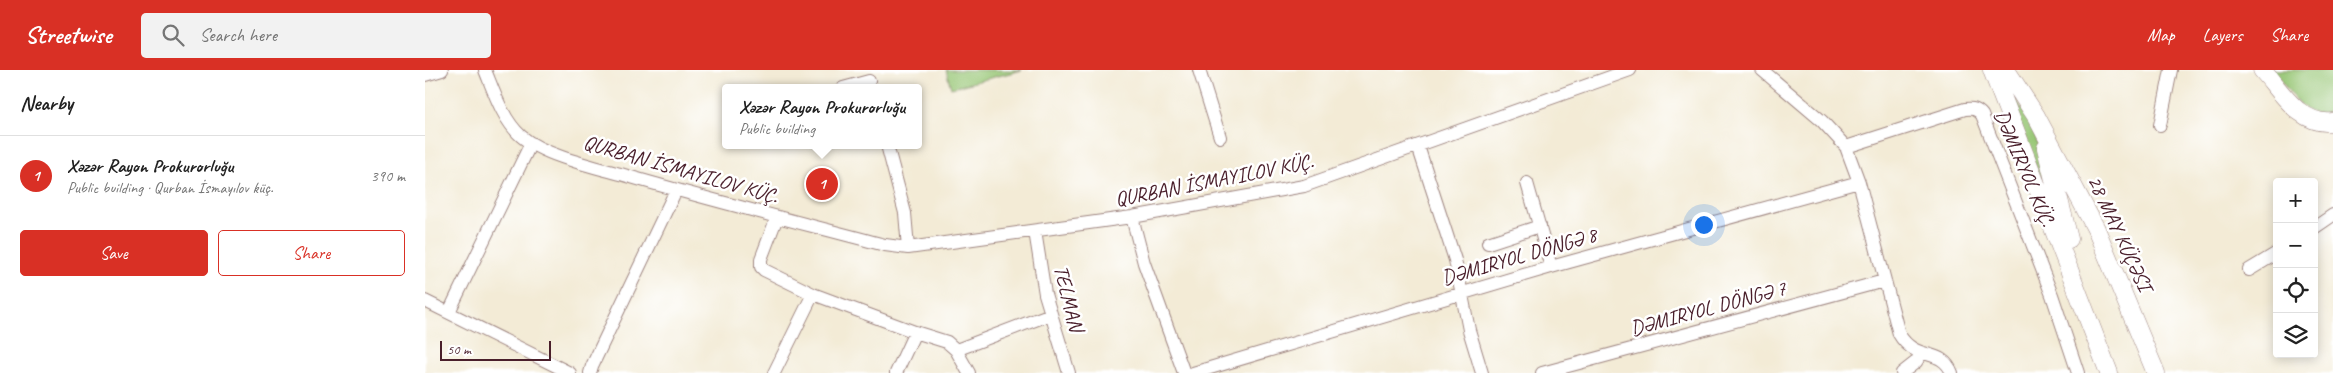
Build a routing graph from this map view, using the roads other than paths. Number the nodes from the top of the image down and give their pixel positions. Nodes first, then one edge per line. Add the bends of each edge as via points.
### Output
1 (442, 70) edge
2 (485, 70) edge
3 (1199, 70) edge
4 (1630, 70) edge
5 (1762, 70) edge
6 (1992, 70) edge
7 (2006, 70) edge
8 (2018, 70) edge
9 (2171, 70) edge
10 (2262, 70) edge
11 (425, 75) edge
12 (868, 80) edge
13 (856, 84) edge
14 (2036, 116) junction
15 (2333, 122) edge
16 (2160, 125) dead end
17 (1220, 137) dead end
18 (531, 143) junction
19 (1418, 146) junction
20 (1846, 147) junction
21 (888, 149) edge
22 (1527, 182) dead end
23 (1859, 182) junction
24 (677, 190) junction
25 (2333, 215) edge
26 (777, 217) junction
27 (1132, 217) junction
28 (2318, 225) edge
29 (1540, 226) junction
30 (2096, 229) junction
31 (1035, 231) junction
32 (2069, 239) junction
33 (1488, 243) dead end
34 (908, 248) junction
35 (2273, 255) edge
36 (1551, 267) junction
37 (2249, 270) dead end
38 (1884, 281) junction
39 (1462, 293) junction
40 (813, 294) junction
41 (425, 301) edge
42 (449, 312) junction
43 (1051, 314) junction
44 (915, 332) junction
45 (956, 350) junction
46 (1921, 354) junction
47 (571, 373) edge
48 (590, 373) edge
49 (773, 373) edge
50 (895, 373) edge
51 (969, 373) edge
52 (1069, 373) edge
53 (1185, 373) edge
54 (1193, 373) edge
55 (1482, 373) edge
56 (1542, 373) edge
57 (1902, 373) edge
58 (1952, 373) edge
59 (2078, 373) edge
60 (2109, 373) edge
61 (2117, 373) edge
62 (2156, 373) edge

1 - 11 street
2 - 18 street via 504,112 521,136
3 - 17 street
4 - 19 street
5 - 20 street via 1823,121
6 - 60 main road
7 - 14 main road
8 - 14 main road
9 - 16 street
10 - 15 main road via 2299,112 2316,121
12 - 13 street
14 - 30 main road, 28 MAY KÜÇƏSI
14 - 32 main road, DƏMIRYOL KÜÇ.
18 - 24 street via 569,159
18 - 42 street
19 - 27 street via 1304,186
19 - 39 street via 1455,260
20 - 23 street
20 - 59 street, DƏMIRYOL KÜÇ. via 1965,109 1979,111 2037,256
21 - 34 street via 905,213
22 - 29 street
23 - 36 street, DƏMIRYOL DÖNGƏ 8
23 - 38 street
24 - 26 street
24 - 48 street
25 - 28 street
26 - 34 street
26 - 40 street via 761,267
27 - 31 street
27 - 53 street via 1144,263
29 - 33 street
29 - 36 street
30 - 32 main road via 2087,218 2075,216 2069,222
30 - 62 main road, 28 MAY KÜÇƏSI
31 - 34 street
31 - 43 street, TELMAN
32 - 61 main road, DƏMIRYOL KÜÇ.
35 - 37 street
36 - 39 street, DƏMIRYOL DÖNGƏ 8
38 - 46 street via 1899,334
38 - 56 street, DƏMIRYOL DÖNGƏ 7
39 - 54 street, DƏMIRYOL DÖNGƏ 8
39 - 55 street
40 - 44 street
40 - 49 street
41 - 42 street
42 - 47 street
43 - 45 street
43 - 52 street, TELMAN
44 - 45 street via 947,342
44 - 50 street
45 - 51 street
46 - 57 street
46 - 58 street via 1943,360

